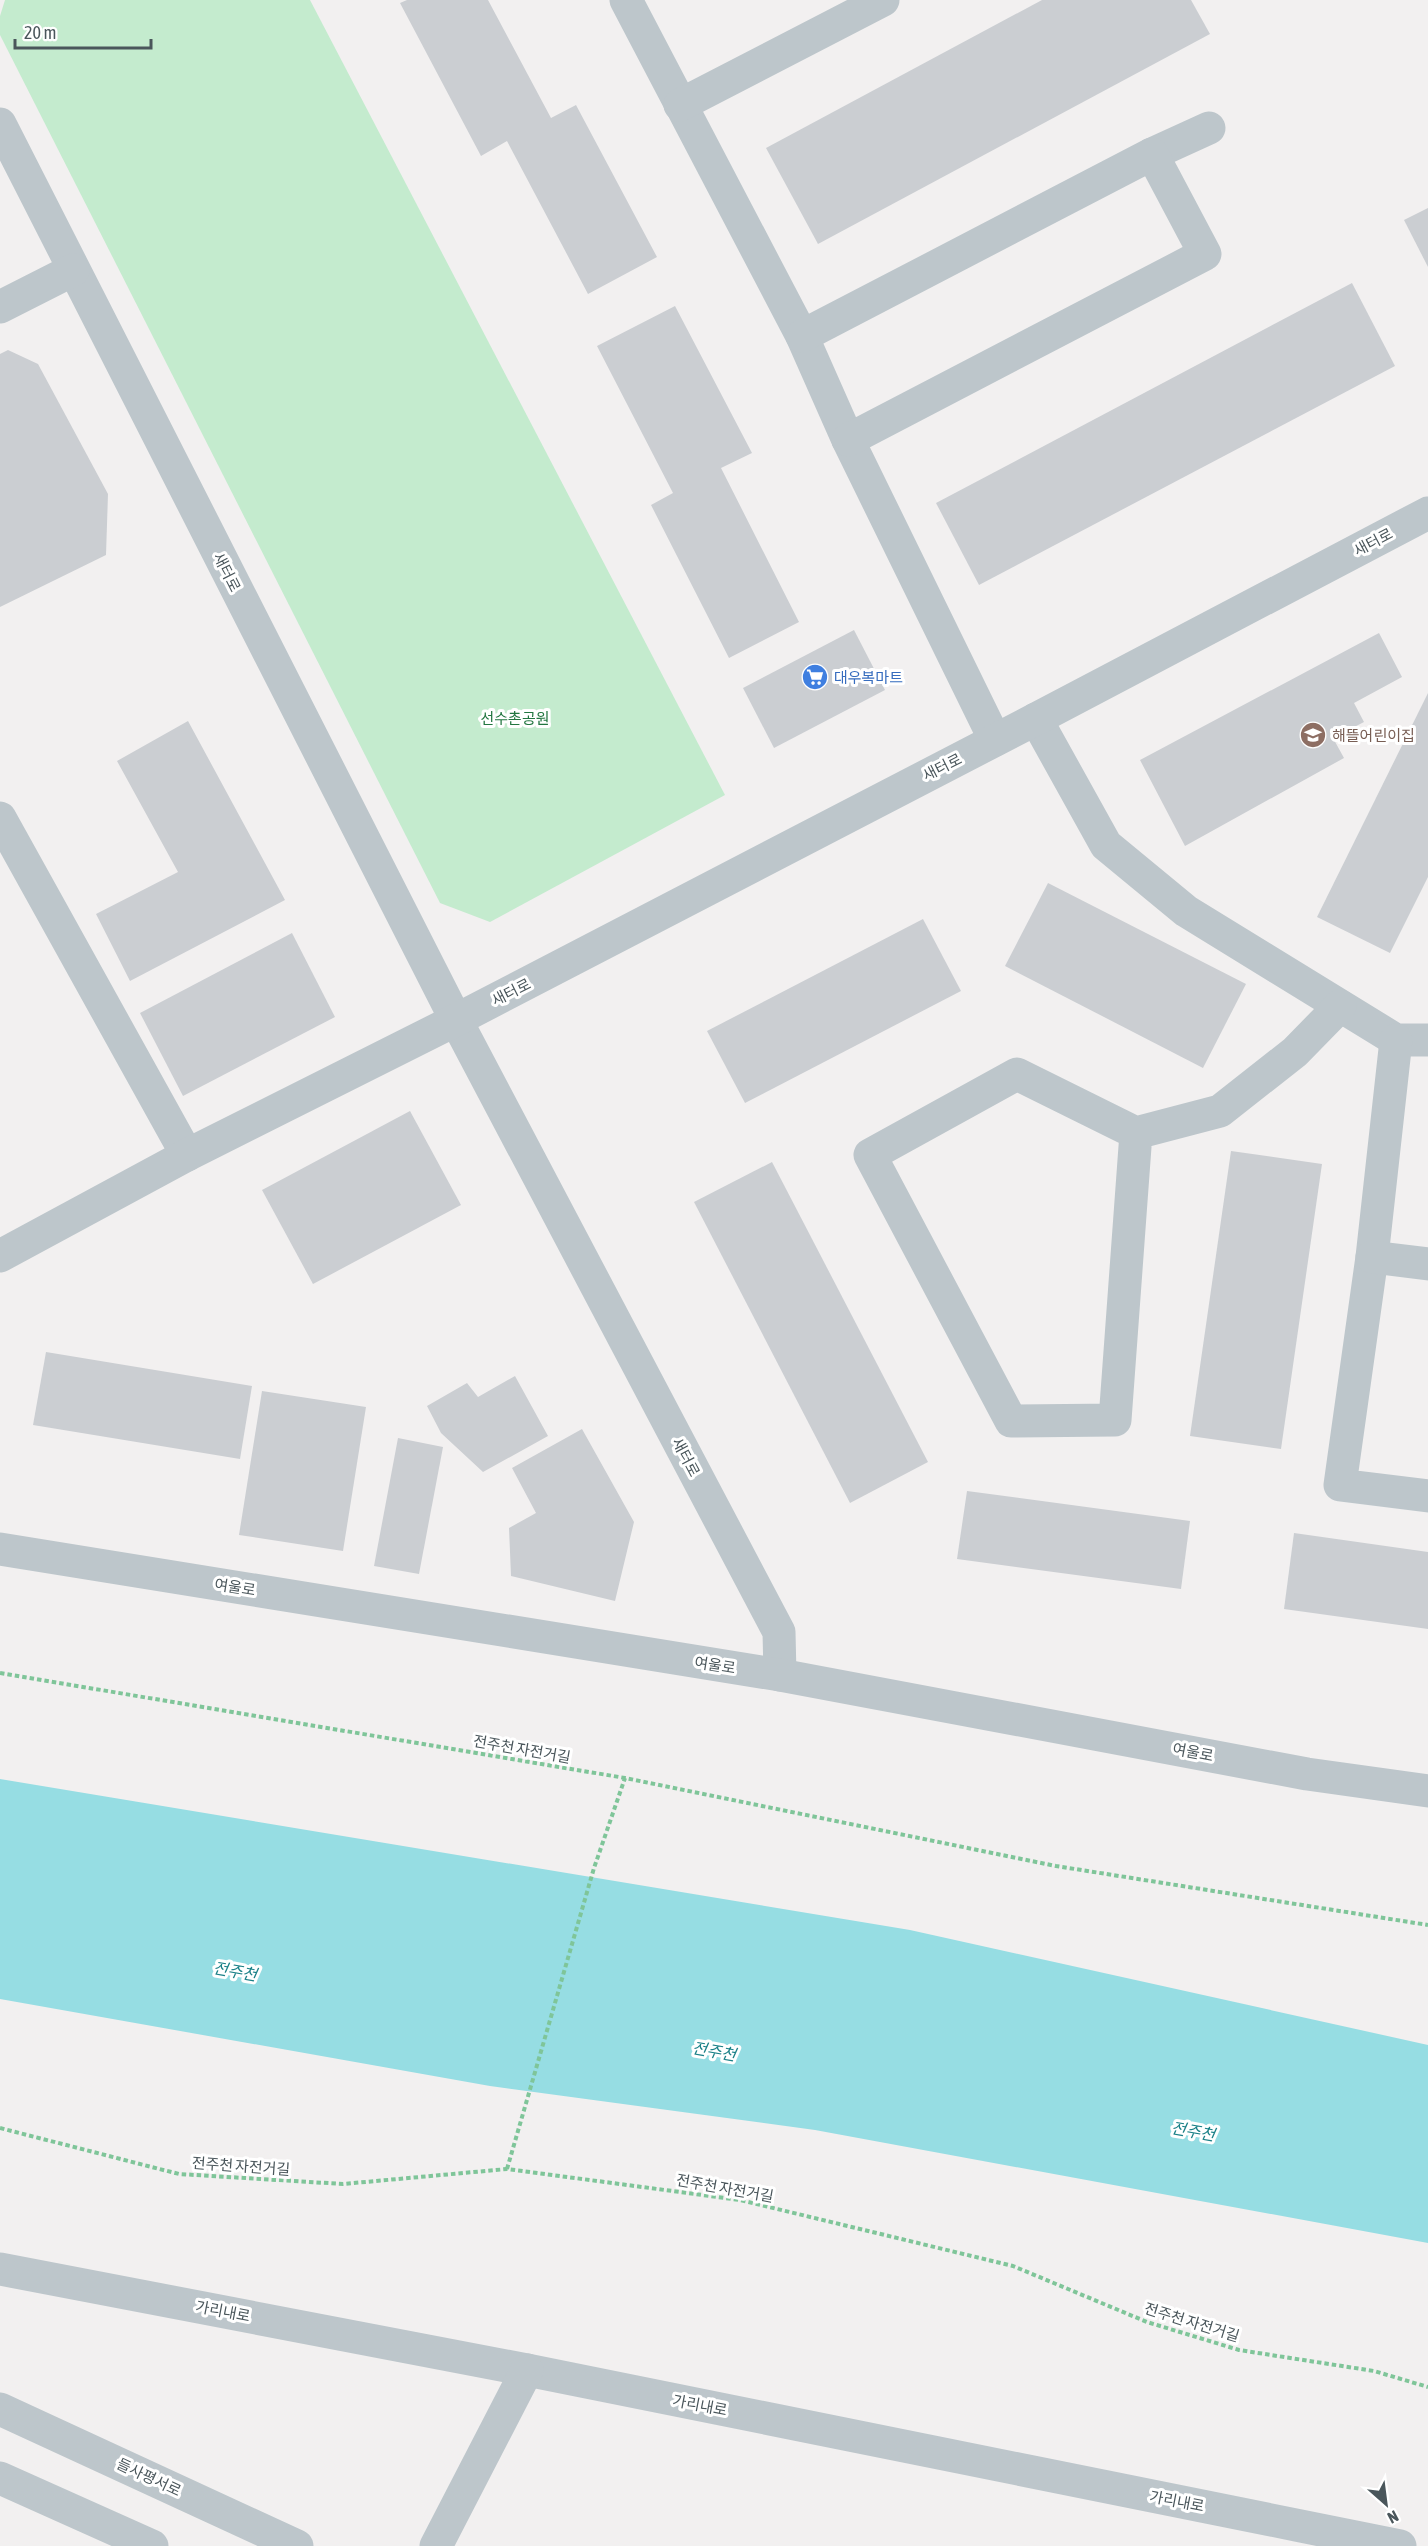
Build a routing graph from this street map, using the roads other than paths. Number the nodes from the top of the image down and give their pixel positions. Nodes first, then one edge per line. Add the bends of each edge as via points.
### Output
1 (626, 0) edge
2 (883, 0) edge
3 (680, 105) junction
4 (0, 124) edge
5 (1209, 128) dead end
6 (1152, 154) junction
7 (73, 270) junction
8 (0, 307) edge
9 (802, 336) junction
10 (848, 440) junction
11 (1428, 513) edge
12 (1036, 719) junction
13 (995, 740) junction
14 (0, 818) edge
15 (1340, 1006) junction
16 (456, 1020) junction
17 (1396, 1040) junction
18 (1428, 1040) edge
19 (1136, 1133) junction
20 (187, 1155) junction
21 (0, 1256) edge
22 (1372, 1257) junction
23 (1428, 1264) edge
24 (1428, 1496) edge
25 (0, 1549) edge
26 (780, 1675) junction
27 (1428, 1791) edge
28 (0, 2268) edge
29 (527, 2370) junction
30 (0, 2409) edge
31 (0, 2478) edge
32 (152, 2546) edge
33 (297, 2546) edge
34 (436, 2546) edge
35 (1400, 2546) edge

1 - 3 street
2 - 3 street
3 - 9 street
4 - 7 street, 새터로
5 - 6 street
6 - 9 street
6 - 10 street via 1204,254
7 - 8 street
7 - 16 street, 새터로
9 - 10 street
10 - 13 street
11 - 12 street, 새터로
12 - 13 street, 새터로
12 - 15 street via 1106,846 1186,911
13 - 16 street, 새터로
14 - 20 street
15 - 17 street
15 - 19 street via 1295,1052 1220,1111
16 - 20 street, 새터로
16 - 26 street, 새터로 via 779,1632
17 - 18 street
17 - 22 street
19 - 19 street via 1115,1420 1011,1422 870,1155 1017,1074
20 - 21 street, 새터로
22 - 23 street
22 - 24 street via 1340,1485
25 - 26 street, 여울로
26 - 27 street, 여울로 via 1307,1773
28 - 29 street, 가리내로
29 - 34 street
29 - 35 street, 가리내로
30 - 33 street, 들사평서로
31 - 32 street

